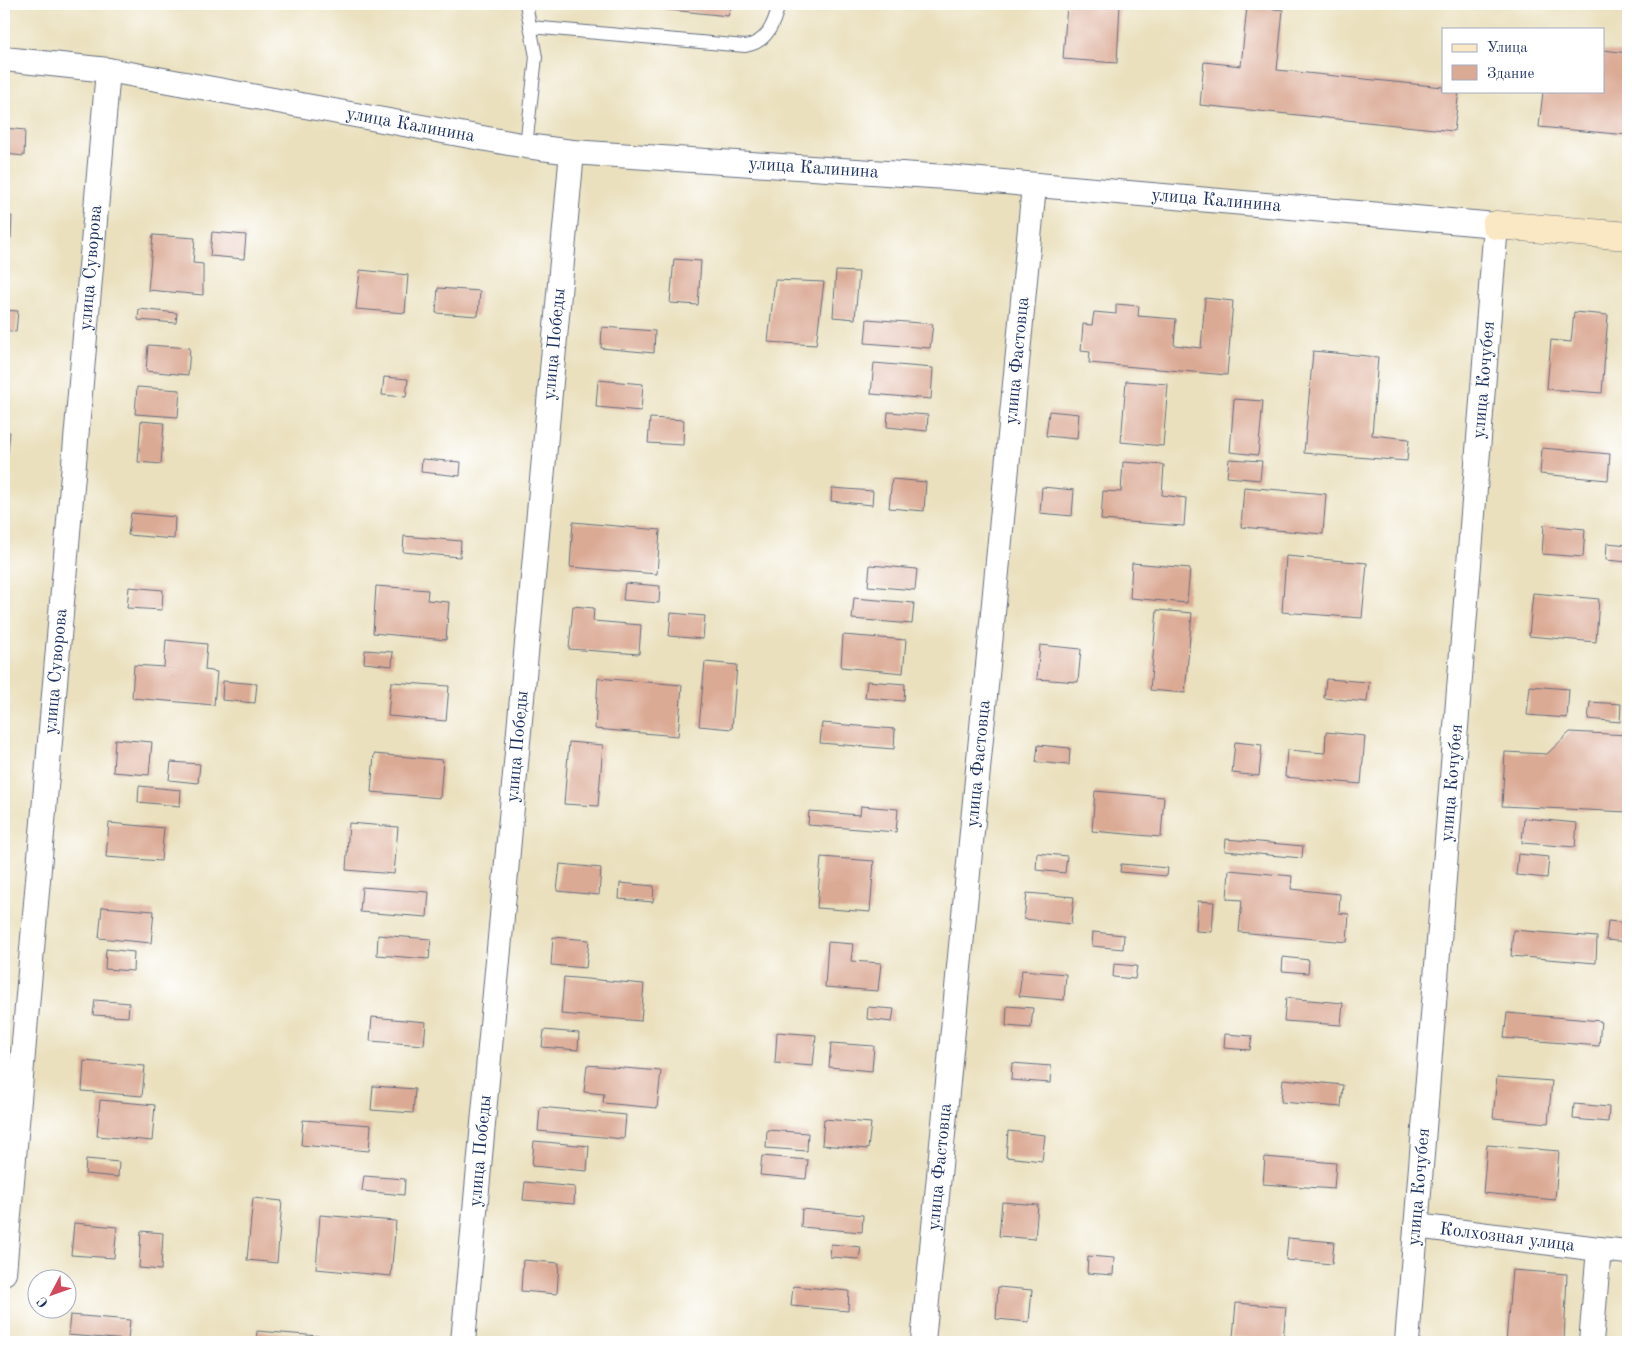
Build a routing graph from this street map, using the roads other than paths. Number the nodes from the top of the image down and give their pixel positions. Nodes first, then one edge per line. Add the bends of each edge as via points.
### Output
1 (526, 4) edge
2 (779, 4) edge
3 (530, 27) junction
4 (4, 59) edge
5 (108, 70) junction
6 (526, 146) junction
7 (572, 152) junction
8 (1034, 186) junction
9 (1496, 224) junction
10 (1628, 236) edge
11 (1416, 1226) junction
12 (1599, 1249) junction
13 (1628, 1252) edge
14 (4, 1273) edge
15 (463, 1342) edge
16 (923, 1342) edge
17 (1407, 1342) edge
18 (1591, 1342) edge

1 - 3 lane
2 - 3 lane via 773,25 756,45
3 - 6 lane via 536,57
4 - 5 street, улица Калинина
5 - 6 street, улица Калинина
5 - 14 street, улица Суворова
6 - 7 street, улица Калинина
7 - 8 street, улица Калинина via 946,177
7 - 15 street, улица Победы
8 - 9 street, улица Калинина
8 - 16 street, улица Фастовца
9 - 10 street, улица Калинина
9 - 11 street, улица Кочубея
11 - 12 street, Колхозная улица
11 - 17 street, улица Кочубея
12 - 13 street, Колхозная улица
12 - 18 street, Колхозная улица

